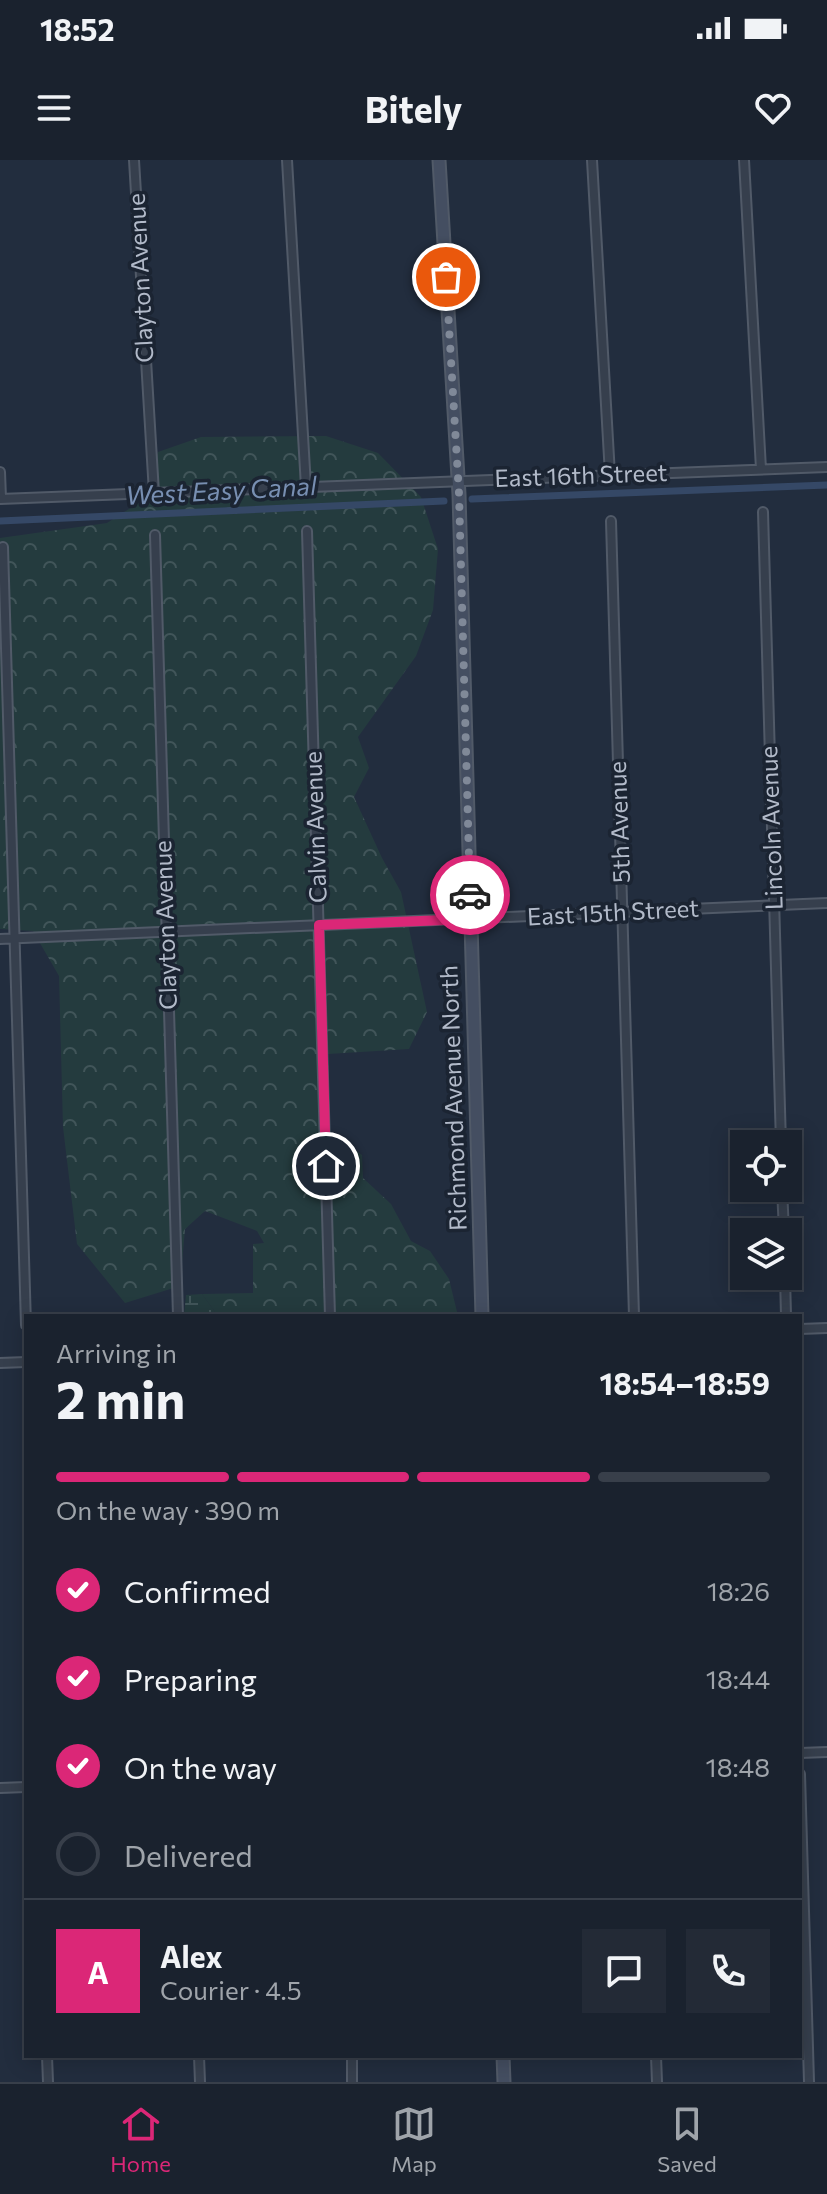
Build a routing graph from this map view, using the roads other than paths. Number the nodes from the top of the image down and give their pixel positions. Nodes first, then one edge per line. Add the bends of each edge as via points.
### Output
1 (134, 160) edge
2 (287, 160) edge
3 (439, 160) edge
4 (592, 160) edge
5 (744, 160) edge
6 (827, 467) edge
7 (761, 469) junction
8 (0, 472) edge
9 (610, 475) junction
10 (458, 481) junction
11 (306, 487) junction
12 (154, 493) junction
13 (1, 498) edge
14 (763, 512) dead end
15 (611, 521) dead end
16 (307, 531) dead end
17 (155, 535) dead end
18 (3, 547) dead end
19 (827, 903) edge
20 (775, 906) junction
21 (623, 912) junction
22 (471, 919) junction
23 (319, 925) junction
24 (167, 932) junction
25 (15, 938) junction
26 (0, 939) edge
27 (781, 1130) edge
28 (785, 1290) edge
29 (26, 1314) edge
30 (178, 1314) edge
31 (330, 1314) edge
32 (482, 1314) edge
33 (634, 1314) edge
34 (786, 1314) edge
35 (827, 1328) edge
36 (802, 1329) edge
37 (24, 1362) edge
38 (0, 1363) edge
39 (827, 1752) edge
40 (802, 1753) edge
41 (24, 1787) edge
42 (0, 1788) edge
43 (802, 1842) edge
44 (47, 2058) edge
45 (199, 2058) edge
46 (352, 2058) edge
47 (503, 2058) edge
48 (656, 2058) edge
49 (48, 2082) edge
50 (200, 2082) edge
51 (352, 2082) edge
52 (504, 2082) edge
53 (657, 2082) edge
54 (809, 2082) edge

1 - 12 street, Clayton Avenue
2 - 11 street
3 - 10 street, Richmond Avenue North
4 - 9 street
5 - 7 street
6 - 7 street, East 16th Street
7 - 9 street, East 16th Street
8 - 13 street
9 - 10 street, East 16th Street
10 - 11 street, East 16th Street
10 - 22 street, Richmond Avenue North
11 - 12 street, East 16th Street
12 - 13 street, East 16th Street
14 - 20 street, Lincoln Avenue
15 - 21 street, 5th Avenue
16 - 23 street, Calvin Avenue
17 - 24 street, Clayton Avenue
18 - 25 street
19 - 20 street, East 15th Street
20 - 21 street, East 15th Street
20 - 27 street, Lincoln Avenue
21 - 22 street, East 15th Street
21 - 33 street, 5th Avenue
22 - 23 street, East 15th Street
22 - 32 street, Richmond Avenue North
23 - 24 street, East 15th Street
23 - 31 street, Calvin Avenue
24 - 25 street, East 15th Street
24 - 30 street, Clayton Avenue
25 - 26 street, East 15th Street
25 - 29 street
28 - 34 street
35 - 36 street
37 - 38 street
39 - 40 street
41 - 42 street
43 - 54 street
44 - 49 street
45 - 50 street
46 - 51 street
47 - 52 street
48 - 53 street

